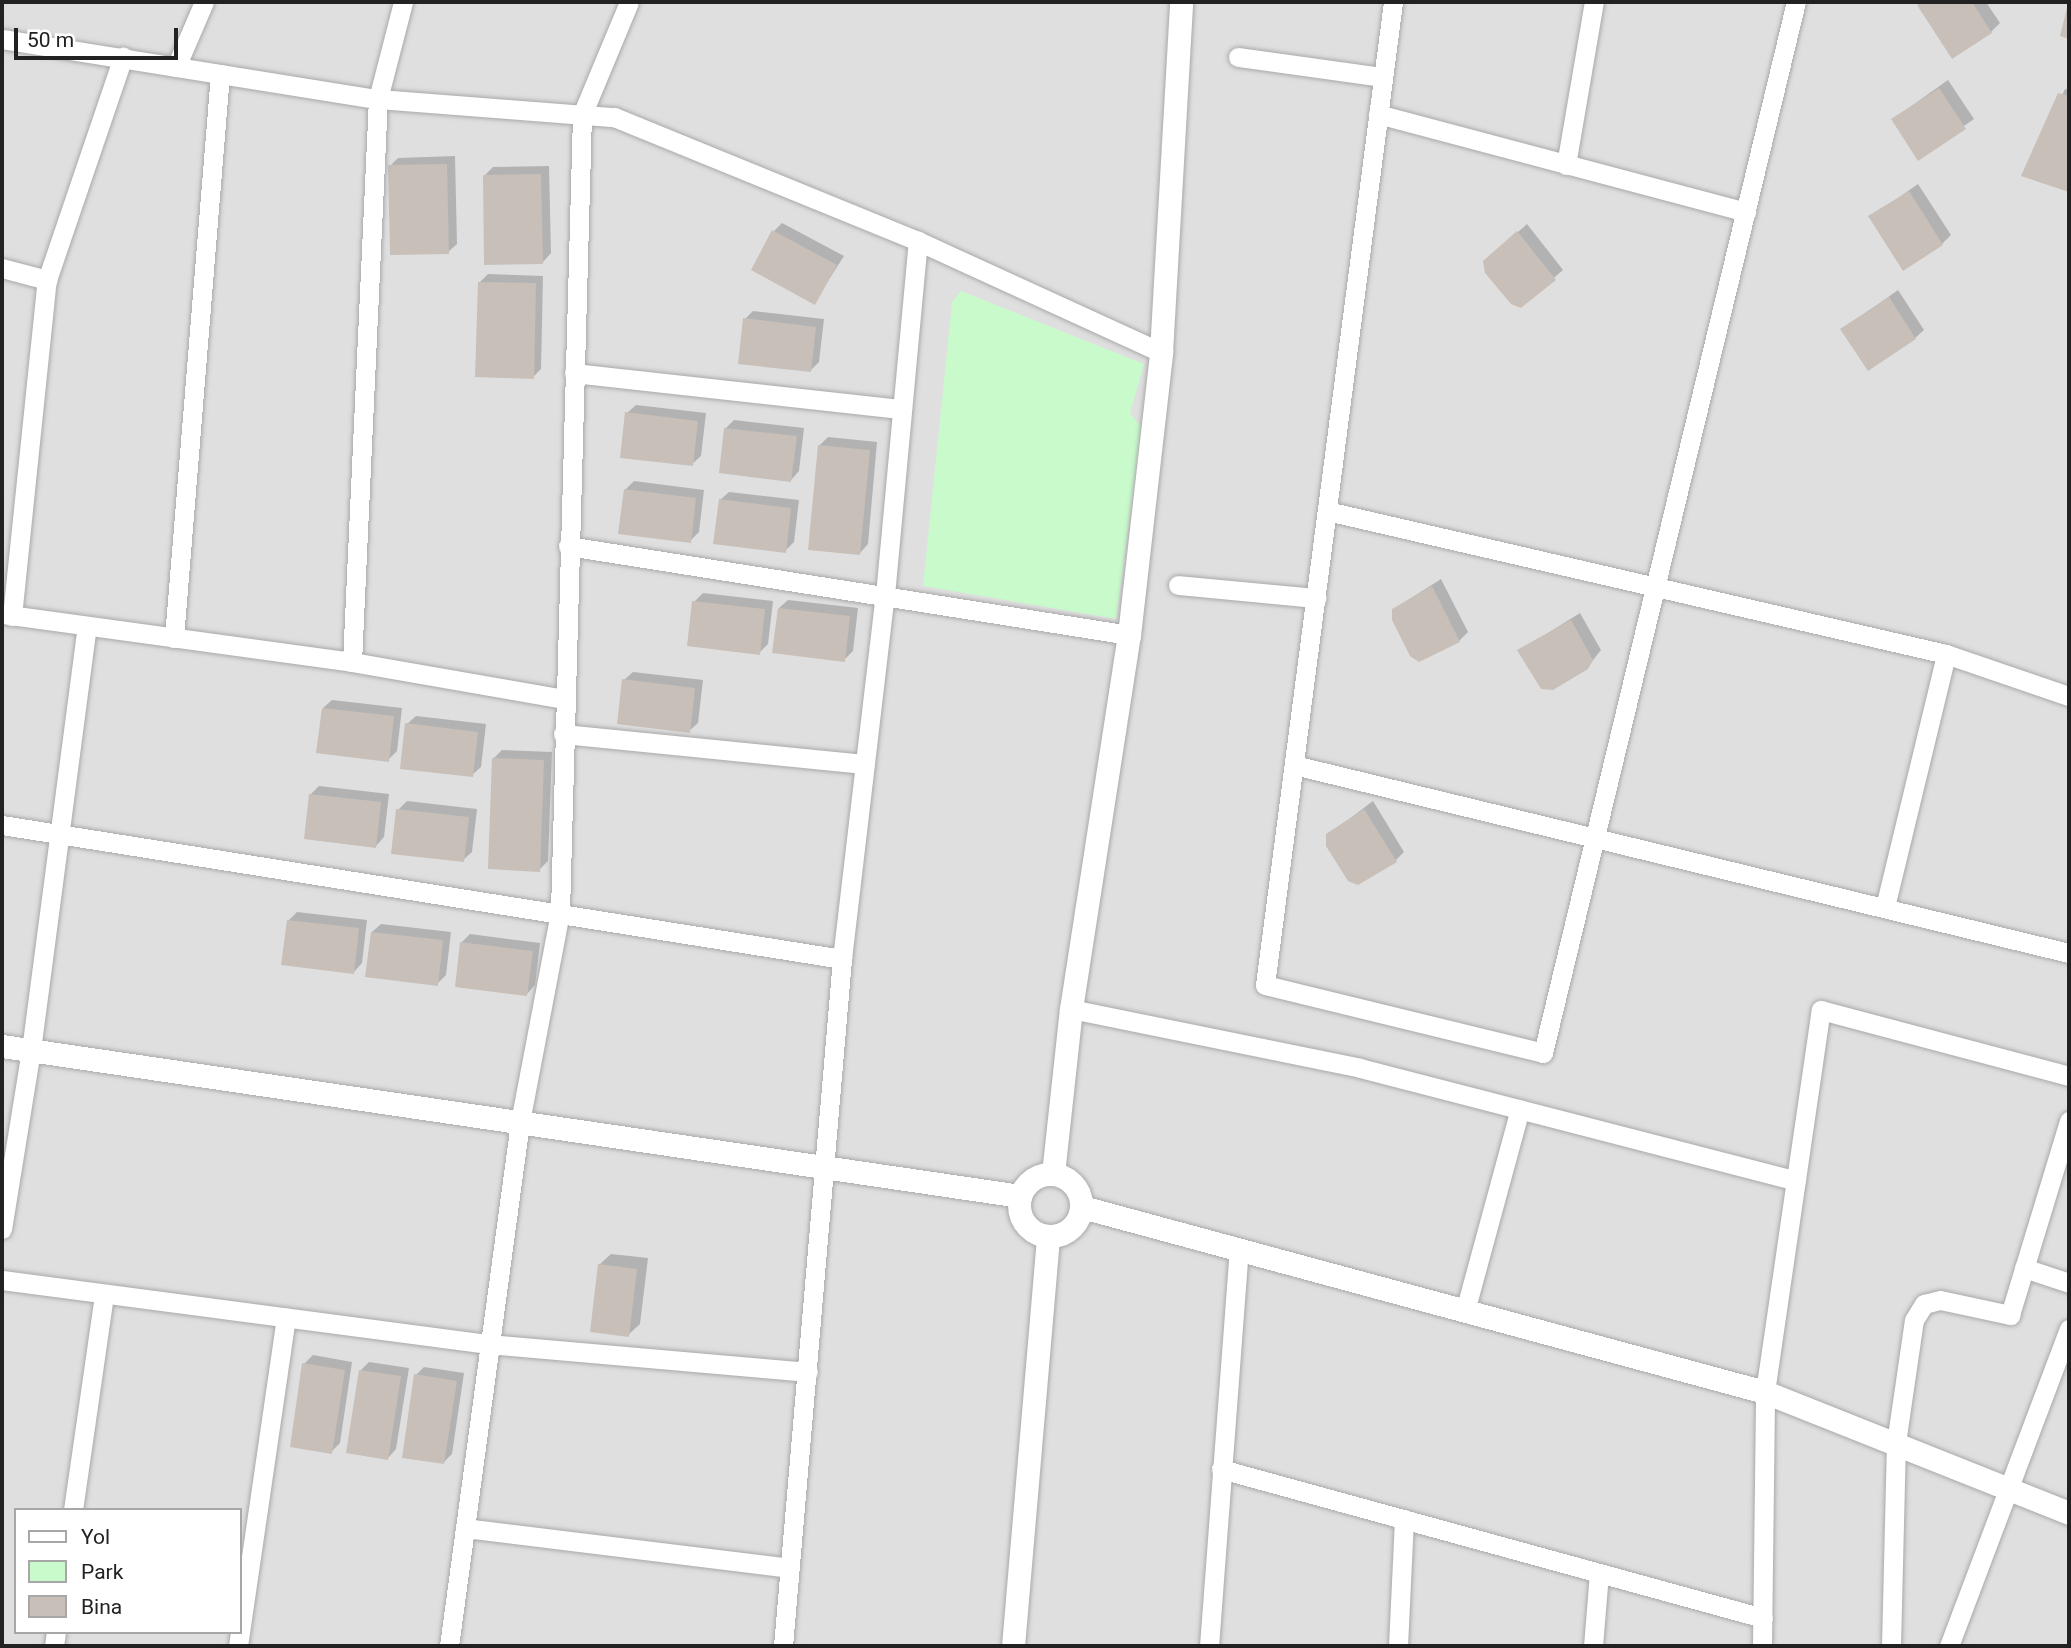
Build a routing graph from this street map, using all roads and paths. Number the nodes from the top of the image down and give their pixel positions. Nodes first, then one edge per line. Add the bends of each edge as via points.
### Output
1 (204, 2) edge
2 (403, 2) edge
3 (629, 2) edge
4 (1181, 2) edge
5 (1393, 2) edge
6 (1594, 2) edge
7 (1796, 2) edge
8 (2, 39) edge
9 (123, 57) junction
10 (1238, 57) dead end
11 (176, 67) junction
12 (220, 74) junction
13 (1383, 77) junction
14 (378, 99) junction
15 (1378, 114) junction
16 (582, 115) junction
17 (1566, 165) junction
18 (1746, 212) junction
19 (918, 241) junction
20 (2, 268) edge
21 (47, 280) junction
22 (1161, 352) junction
23 (574, 373) junction
24 (902, 409) junction
25 (1327, 511) junction
26 (568, 546) junction
27 (1178, 585) dead end
28 (1657, 588) junction
29 (885, 595) junction
30 (1315, 598) junction
31 (7, 615) edge
32 (88, 626) junction
33 (1129, 635) junction
34 (174, 638) junction
35 (1946, 653) junction
36 (352, 662) junction
37 (2069, 696) edge
38 (563, 699) junction
39 (563, 734) junction
40 (865, 764) junction
41 (1294, 765) junction
42 (2, 825) edge
43 (60, 834) junction
44 (1596, 835) junction
45 (1885, 907) junction
46 (560, 912) junction
47 (2069, 953) edge
48 (842, 959) junction
49 (1071, 1009) junction
50 (2, 1046) edge
51 (31, 1050) junction
52 (2069, 1076) edge
53 (1520, 1109) junction
54 (2069, 1121) edge
55 (520, 1122) junction
56 (827, 1166) junction
57 (1053, 1174) junction
58 (1796, 1181) junction
59 (1020, 1196) junction
60 (1082, 1207) junction
61 (2, 1229) edge
62 (1048, 1237) junction
63 (1239, 1250) junction
64 (2024, 1268) junction
65 (2, 1280) edge
66 (2069, 1283) edge
67 (104, 1294) junction
68 (1465, 1311) junction
69 (286, 1317) junction
70 (2069, 1329) edge
71 (489, 1344) junction
72 (808, 1372) junction
73 (1765, 1392) junction
74 (1896, 1443) junction
75 (1221, 1469) junction
76 (2009, 1486) junction
77 (73, 1508) edge
78 (2069, 1514) edge
79 (1404, 1519) junction
80 (465, 1528) junction
81 (790, 1568) junction
82 (1599, 1573) junction
83 (1763, 1618) junction
84 (242, 1619) edge
85 (449, 1646) edge
86 (783, 1646) edge
87 (1013, 1646) edge
88 (1209, 1646) edge
89 (1398, 1646) edge
90 (1593, 1646) edge
91 (1762, 1646) edge
92 (1891, 1646) edge
93 (1949, 1646) edge

1 - 11 street
2 - 14 street
3 - 16 street
4 - 22 street
5 - 13 street
6 - 17 street
7 - 18 street
8 - 9 street
9 - 11 street
9 - 21 street
10 - 13 street
11 - 12 street
12 - 14 street
12 - 34 street
13 - 15 street
14 - 16 street
14 - 36 street
15 - 17 street
15 - 25 street
16 - 19 street via 614,117
16 - 23 street
17 - 18 street
18 - 28 street
19 - 22 street
19 - 24 street
20 - 21 street
21 - 31 street
22 - 33 street
23 - 24 street
23 - 26 street
24 - 29 street
25 - 28 street
25 - 30 street
26 - 29 street
26 - 38 street
27 - 30 street
28 - 35 street
28 - 44 street
29 - 33 street
29 - 40 street
30 - 41 street
31 - 32 street
32 - 34 street
32 - 43 street
33 - 49 street
34 - 36 street
35 - 37 street
35 - 45 street
36 - 38 street
38 - 39 street
39 - 40 street
39 - 46 street
40 - 48 street
41 - 44 street
41 - 44 street via 1265,985 1543,1053
42 - 43 street
43 - 46 street
43 - 51 street
44 - 45 street
45 - 47 street
46 - 48 street
46 - 55 street
48 - 56 street
49 - 53 street via 1360,1068
49 - 57 street
50 - 51 street
51 - 55 street
51 - 61 street
52 - 58 street via 1821,1010
53 - 58 street
53 - 68 street
54 - 64 street
55 - 56 street
55 - 71 street
56 - 59 street
56 - 72 street
57 - 59 street via 1032,1179
57 - 60 street via 1071,1181
58 - 73 street
59 - 62 street via 1024,1223
60 - 62 street via 1075,1226
60 - 63 street
62 - 87 street
63 - 68 street
63 - 75 street
64 - 66 street
64 - 74 street via 2010,1315 1940,1300 1919,1308
65 - 67 street
67 - 69 street
67 - 77 street
68 - 73 street
69 - 71 street
69 - 84 street
70 - 76 street
71 - 72 street
71 - 80 street
72 - 81 street
73 - 74 street
73 - 83 street
74 - 76 street
74 - 92 street
75 - 79 street
75 - 88 street
76 - 78 street
76 - 93 street
79 - 82 street
79 - 89 street
80 - 81 street
80 - 85 street
81 - 86 street
82 - 83 street
82 - 90 street
83 - 91 street

